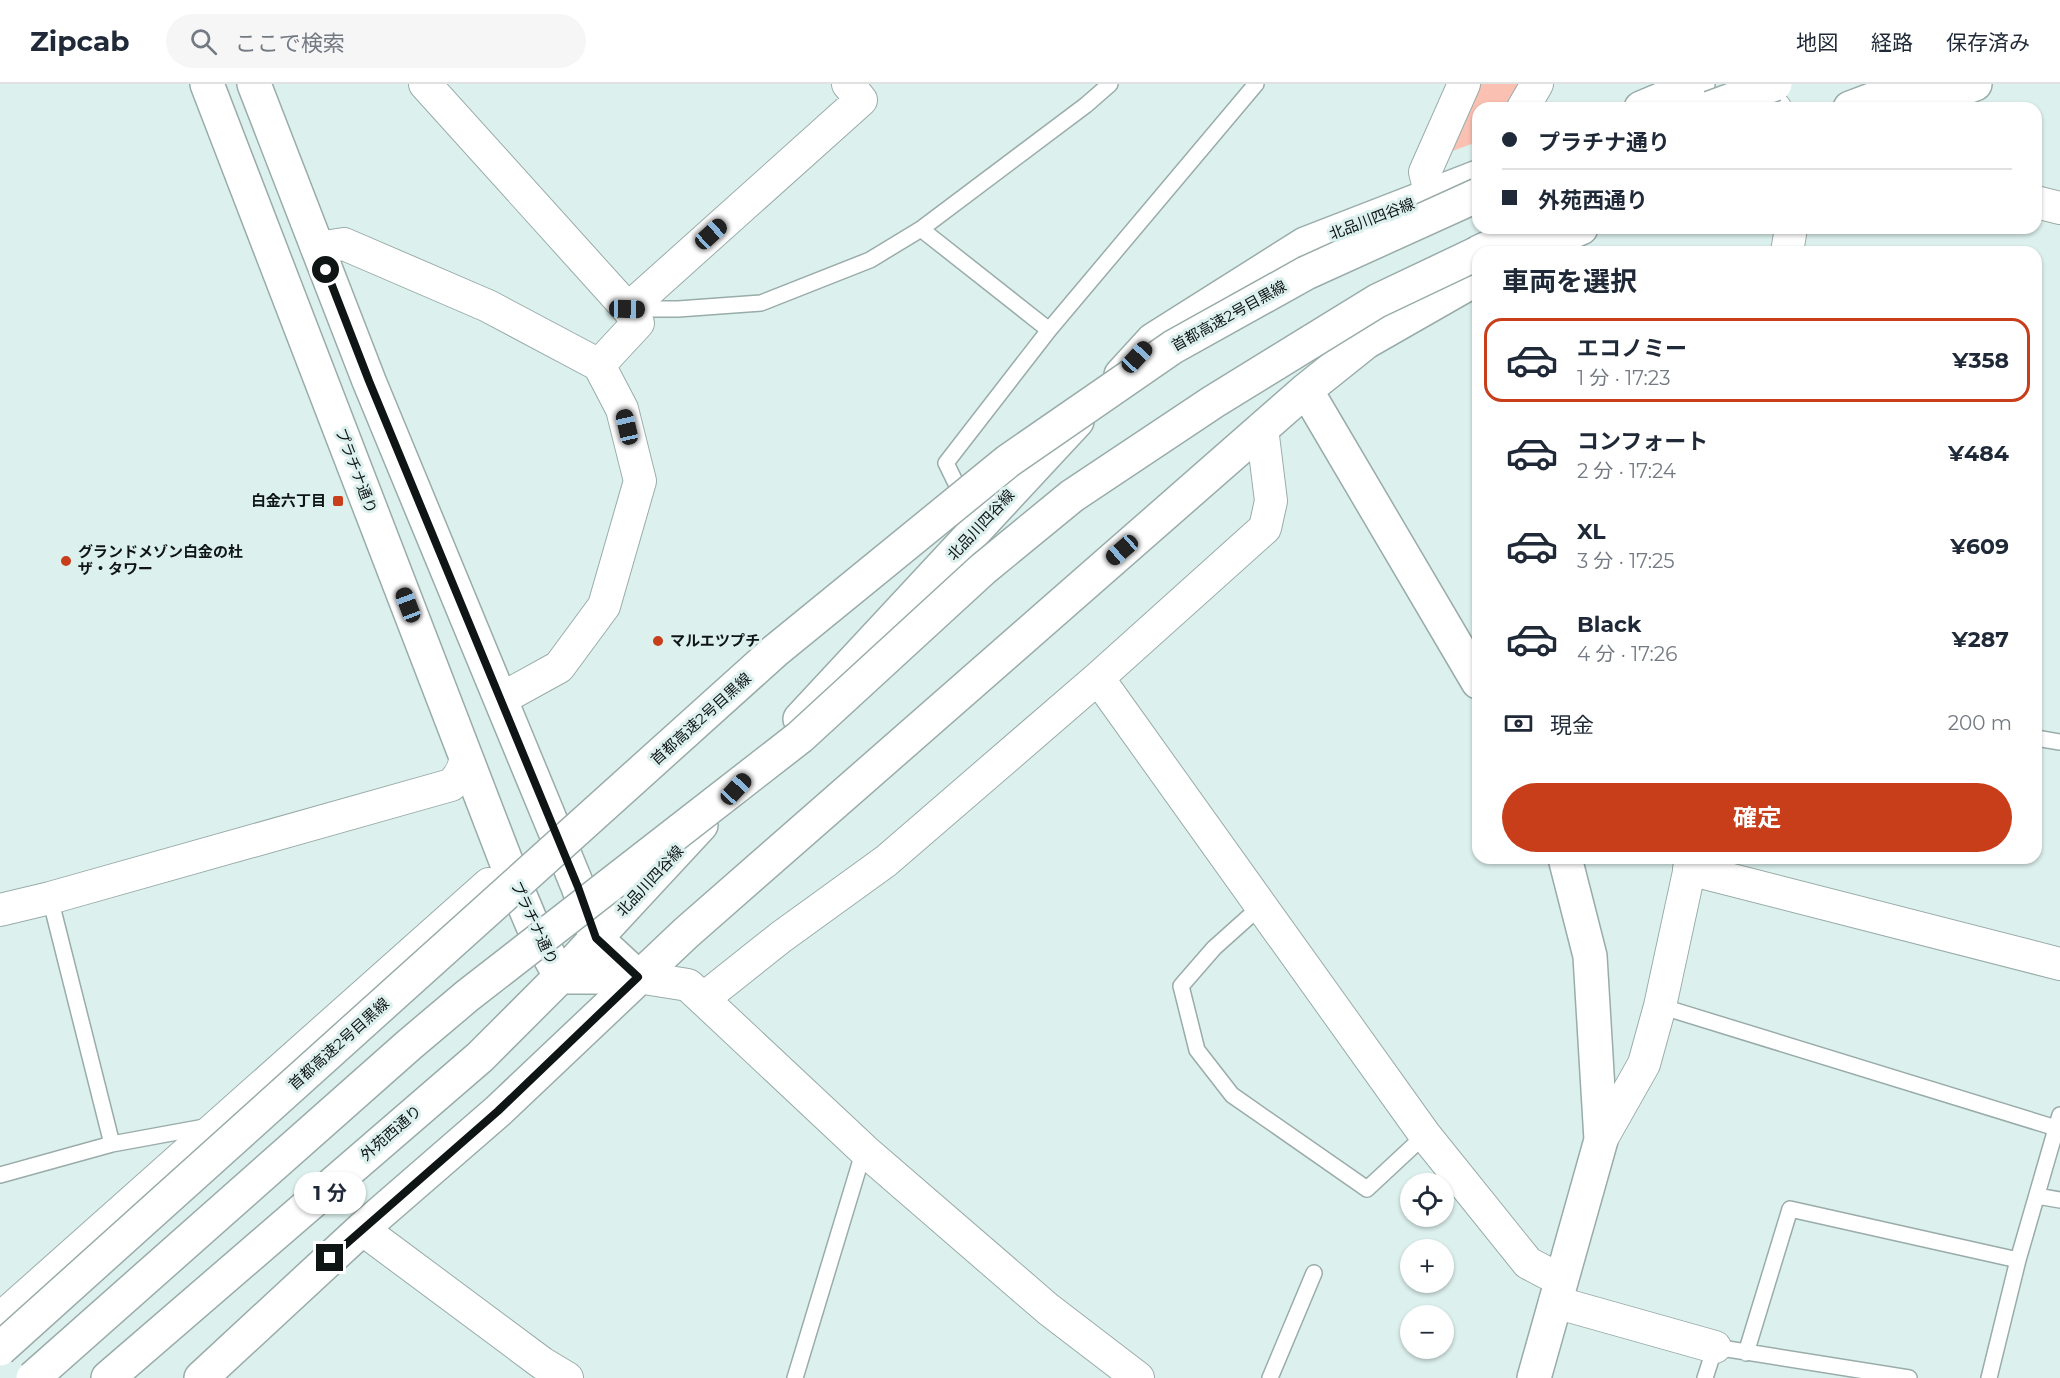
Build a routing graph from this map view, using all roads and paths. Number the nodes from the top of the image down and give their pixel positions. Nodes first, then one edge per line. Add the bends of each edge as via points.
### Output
1 (207, 84) edge
2 (254, 84) edge
3 (424, 84) edge
4 (1110, 84) edge
5 (1256, 84) edge
6 (1464, 84) edge
7 (1537, 84) edge
8 (1698, 84) edge
9 (1746, 84) edge
10 (1774, 84) edge
11 (1914, 84) edge
12 (1975, 84) edge
13 (863, 89) edge
14 (1526, 102) edge
15 (1655, 102) edge
16 (1726, 102) edge
17 (1768, 102) edge
18 (1866, 102) edge
19 (1927, 102) edge
20 (1472, 179) edge
21 (1431, 196) junction
22 (1472, 198) edge
23 (2042, 204) edge
24 (2060, 208) edge
25 (921, 229) junction
26 (1518, 234) edge
27 (1567, 234) edge
28 (1491, 246) edge
29 (1540, 246) edge
30 (317, 248) junction
31 (1472, 255) edge
32 (1472, 281) edge
33 (627, 309) junction
34 (1049, 330) junction
35 (599, 366) junction
36 (1306, 390) junction
37 (1262, 428) junction
38 (978, 528) junction
39 (1472, 672) edge
40 (1098, 678) junction
41 (501, 699) junction
42 (2042, 739) edge
43 (2060, 742) edge
44 (466, 757) junction
45 (1567, 864) edge
46 (1690, 864) edge
47 (489, 884) dead end
48 (50, 898) junction
49 (1262, 905) junction
50 (0, 910) edge
51 (596, 938) junction
52 (2060, 964) edge
53 (560, 977) junction
54 (638, 977) junction
55 (703, 999) junction
56 (1660, 1006) junction
57 (2058, 1121) edge
58 (218, 1125) junction
59 (1425, 1135) junction
60 (1601, 1140) junction
61 (112, 1144) junction
62 (864, 1150) junction
63 (0, 1175) edge
64 (2037, 1196) junction
65 (2060, 1200) edge
66 (362, 1229) junction
67 (2018, 1260) junction
68 (1314, 1273) dead end
69 (1559, 1289) junction
70 (0, 1319) edge
71 (1714, 1347) junction
72 (0, 1349) edge
73 (1746, 1353) junction
74 (548, 1373) edge
75 (33, 1378) edge
76 (108, 1378) edge
77 (201, 1378) edge
78 (795, 1378) edge
79 (1138, 1378) edge
80 (1270, 1378) edge
81 (1534, 1378) edge
82 (1705, 1378) edge
83 (1909, 1378) edge
84 (1989, 1378) edge

1 - 44 main road, プラチナ通り
2 - 30 main road
3 - 33 street
4 - 25 lane
5 - 34 lane
6 - 21 street via 1425,172
7 - 14 street
8 - 15 main road
9 - 17 street
10 - 16 main road, bridge
11 - 18 main road
12 - 19 main road
13 - 33 street
20 - 21 main road, 北品川四谷線
21 - 38 main road, 北品川四谷線 via 1305,244 1153,340
22 - 72 main road, 首都高速2号目黒線, bridge via 1306,273 1183,342 1008,461 775,651
23 - 24 street
25 - 33 lane via 870,260 761,303
25 - 34 lane
26 - 28 main road
27 - 29 main road
30 - 35 street via 344,244 488,306
30 - 41 main road
31 - 75 main road, bridge via 1377,301 1213,402 1072,496 983,569 800,737 409,1045
32 - 36 main road via 1366,342
33 - 35 street via 638,323
34 - 38 lane via 946,463
35 - 41 street via 622,409 639,481 604,606 559,667
36 - 37 main road
36 - 39 main road
37 - 40 street via 1271,501 1265,528
37 - 54 main road
38 - 51 main road, 北品川四谷線
40 - 49 street
40 - 55 street via 886,861
41 - 51 main road
42 - 43 lane
44 - 48 street via 464,769 451,785
44 - 53 main road, プラチナ通り via 532,924
45 - 60 main road via 1590,956
46 - 52 street
46 - 56 street
47 - 58 street
48 - 50 street
48 - 61 lane
49 - 59 street
49 - 59 lane via 1214,948 1181,986 1197,1050 1232,1095 1367,1189
51 - 53 main road, 北品川四谷線
51 - 54 main road
53 - 54 main road, プラチナ通り
53 - 76 main road, 外苑西通り via 480,1057
54 - 55 street via 688,985
54 - 66 main road via 498,1111
55 - 62 street
56 - 57 lane
56 - 60 street via 1644,1064
57 - 64 lane
58 - 61 lane
58 - 70 street
59 - 69 street via 1528,1263 1547,1273
60 - 69 main road
61 - 63 lane
62 - 78 lane
62 - 79 street via 1048,1308
64 - 65 lane
64 - 67 lane
66 - 74 street
66 - 77 main road
67 - 73 lane via 1790,1209
67 - 84 lane
68 - 80 lane
69 - 71 street
69 - 81 main road
71 - 73 lane
71 - 82 lane
73 - 83 lane

